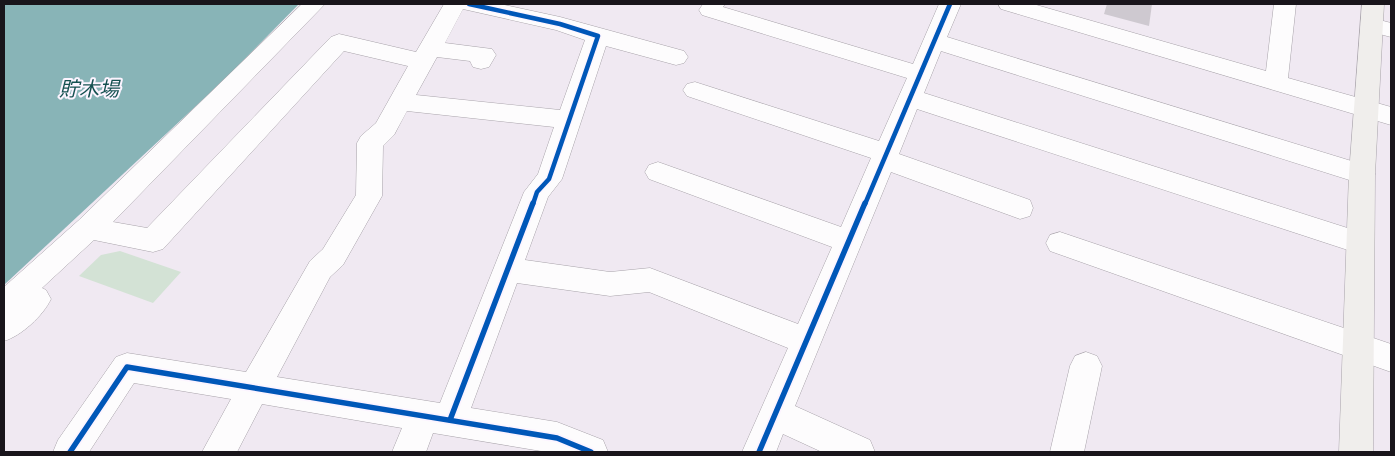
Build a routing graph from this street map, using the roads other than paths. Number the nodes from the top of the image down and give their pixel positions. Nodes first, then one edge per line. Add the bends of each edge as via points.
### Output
1 (314, 4) edge
2 (455, 4) edge
3 (469, 4) edge
4 (714, 4) edge
5 (950, 4) edge
6 (1009, 4) edge
7 (1285, 4) edge
8 (1378, 20) edge
9 (598, 36) junction
10 (934, 41) junction
11 (427, 56) junction
12 (676, 57) dead end
13 (481, 61) dead end
14 (1276, 83) junction
15 (916, 86) junction
16 (695, 90) dead end
17 (402, 102) junction
18 (1379, 113) edge
19 (568, 120) junction
20 (885, 156) junction
21 (658, 172) dead end
22 (1362, 174) junction
23 (1020, 208) dead end
24 (99, 230) junction
25 (848, 241) junction
26 (1060, 243) dead end
27 (1360, 243) junction
28 (507, 270) junction
29 (4, 305) edge
30 (4, 328) edge
31 (806, 341) junction
32 (1358, 346) junction
33 (1391, 358) edge
34 (1086, 366) dead end
35 (254, 388) junction
36 (776, 414) junction
37 (437, 418) junction
38 (70, 452) edge
39 (219, 452) edge
40 (409, 452) edge
41 (591, 452) edge
42 (759, 452) edge
43 (858, 452) edge
44 (1067, 452) edge
45 (1356, 452) edge

1 - 24 street
2 - 11 street
3 - 9 street
4 - 15 street via 710,10
5 - 10 street
6 - 14 street
7 - 14 street
8 - 18 street
9 - 12 street
9 - 19 street
10 - 15 street
10 - 22 street
11 - 13 street via 484,55
11 - 17 street
11 - 24 street via 339,42 152,241
14 - 18 street
15 - 20 street
15 - 27 street
16 - 20 street
17 - 19 street
17 - 35 street via 386,129 370,143 369,196 333,257 320,269
18 - 22 street
19 - 28 street via 549,179 537,192
20 - 23 street
20 - 25 street
21 - 25 street
22 - 27 street
24 - 29 street
24 - 30 street
25 - 31 street
26 - 32 street
27 - 32 street
28 - 31 street via 610,284 650,280
28 - 37 street
31 - 36 street
32 - 33 street
32 - 45 street
34 - 44 street
35 - 37 street
35 - 38 street via 127,367
35 - 39 street
36 - 42 street
36 - 43 street
37 - 40 street
37 - 41 street via 557,438

